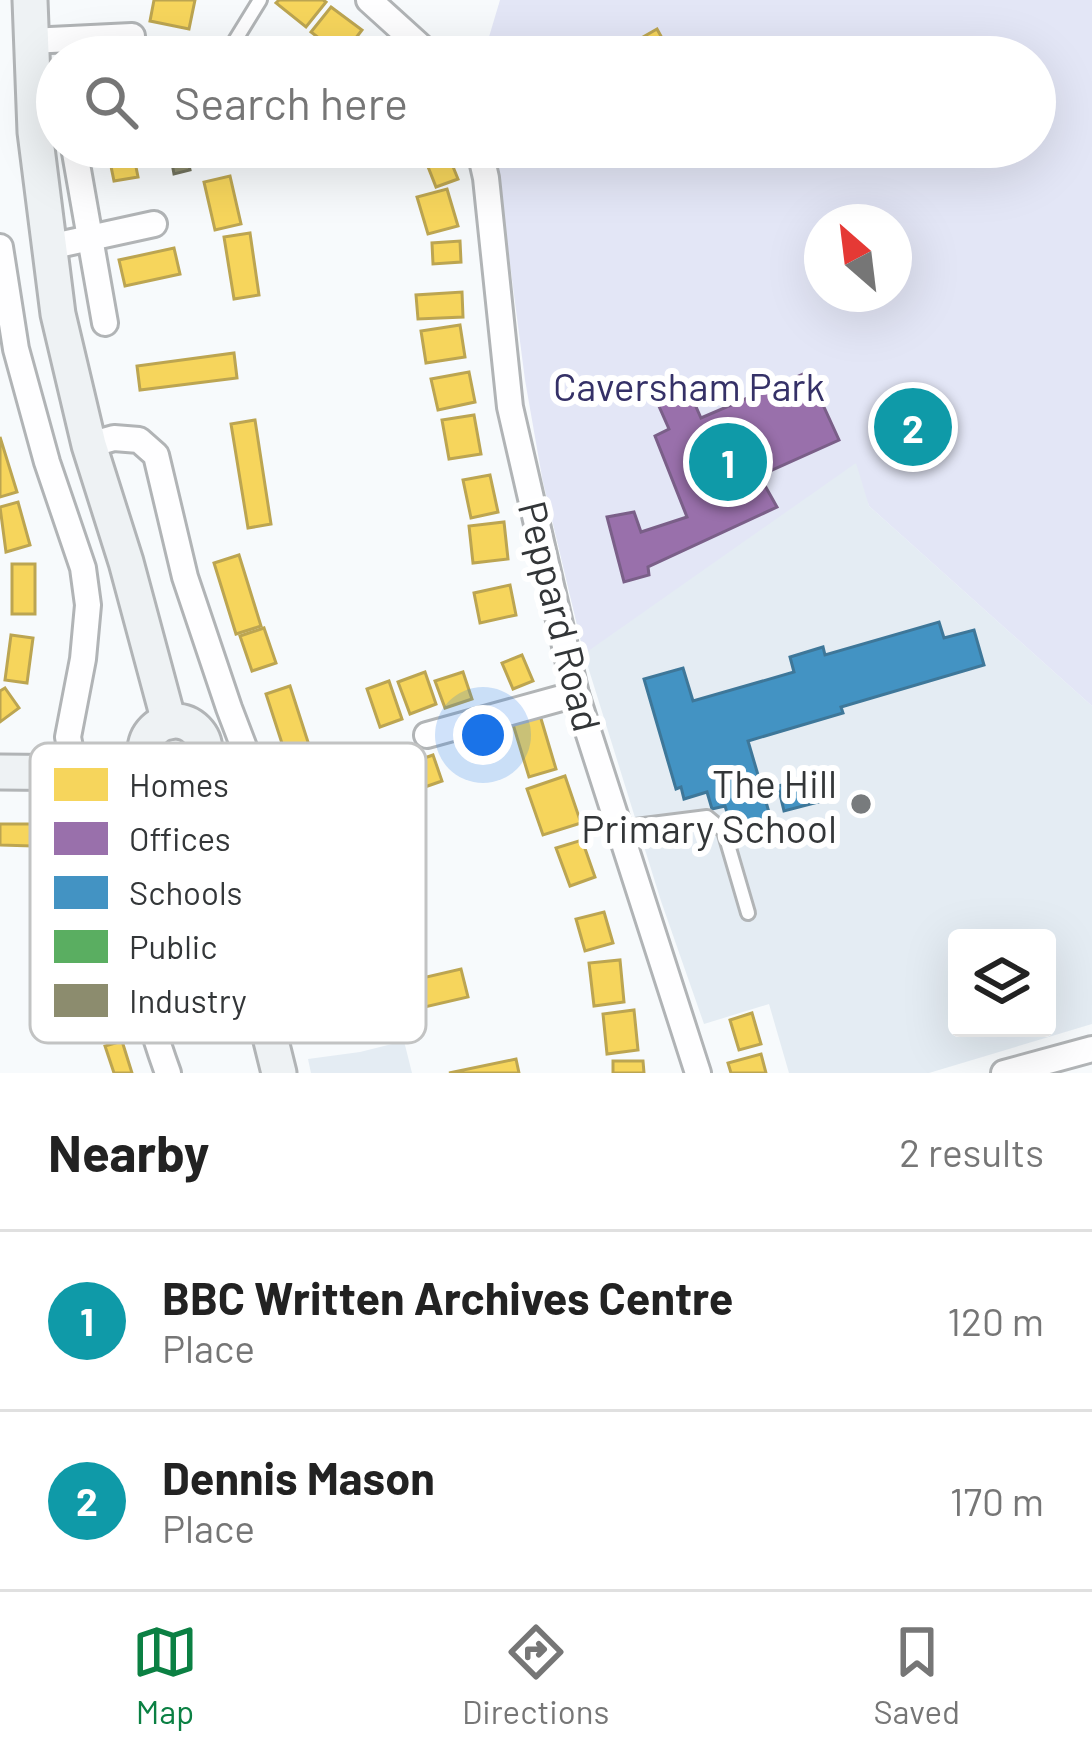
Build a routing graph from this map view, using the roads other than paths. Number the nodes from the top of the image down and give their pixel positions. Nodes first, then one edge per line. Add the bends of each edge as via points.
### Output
1 (30, 0) edge
2 (260, 0) edge
3 (369, 0) edge
4 (45, 36) edge
5 (238, 36) edge
6 (409, 36) edge
7 (39, 168) edge
8 (77, 168) edge
9 (483, 168) edge
10 (154, 224) dead end
11 (88, 238) junction
12 (0, 248) edge
13 (49, 248) junction
14 (105, 323) dead end
15 (88, 445) junction
16 (576, 694) junction
17 (169, 722) junction
18 (427, 735) dead end
19 (69, 743) edge
20 (148, 743) edge
21 (203, 743) edge
22 (242, 743) edge
23 (0, 772) edge
24 (30, 772) edge
25 (619, 828) junction
26 (748, 913) dead end
27 (158, 1043) edge
28 (272, 1043) edge
29 (1092, 1049) edge
30 (167, 1073) edge
31 (279, 1073) edge
32 (698, 1073) edge
33 (1004, 1073) edge

1 - 4 main road
2 - 5 lane
3 - 6 street
7 - 13 main road
8 - 11 street
9 - 16 street, Peppard Road via 510,407
10 - 11 street
11 - 13 street
11 - 14 street
12 - 19 street via 16,349 83,568 88,604
13 - 15 main road
15 - 17 main road
15 - 22 street via 139,440 156,455 185,577
16 - 18 street
16 - 25 street, Peppard Road
17 - 20 main road
17 - 21 main road via 189,724
23 - 24 main road
25 - 26 lane via 707,818 724,831
25 - 32 street, Peppard Road
27 - 30 street
28 - 31 main road
29 - 33 street

